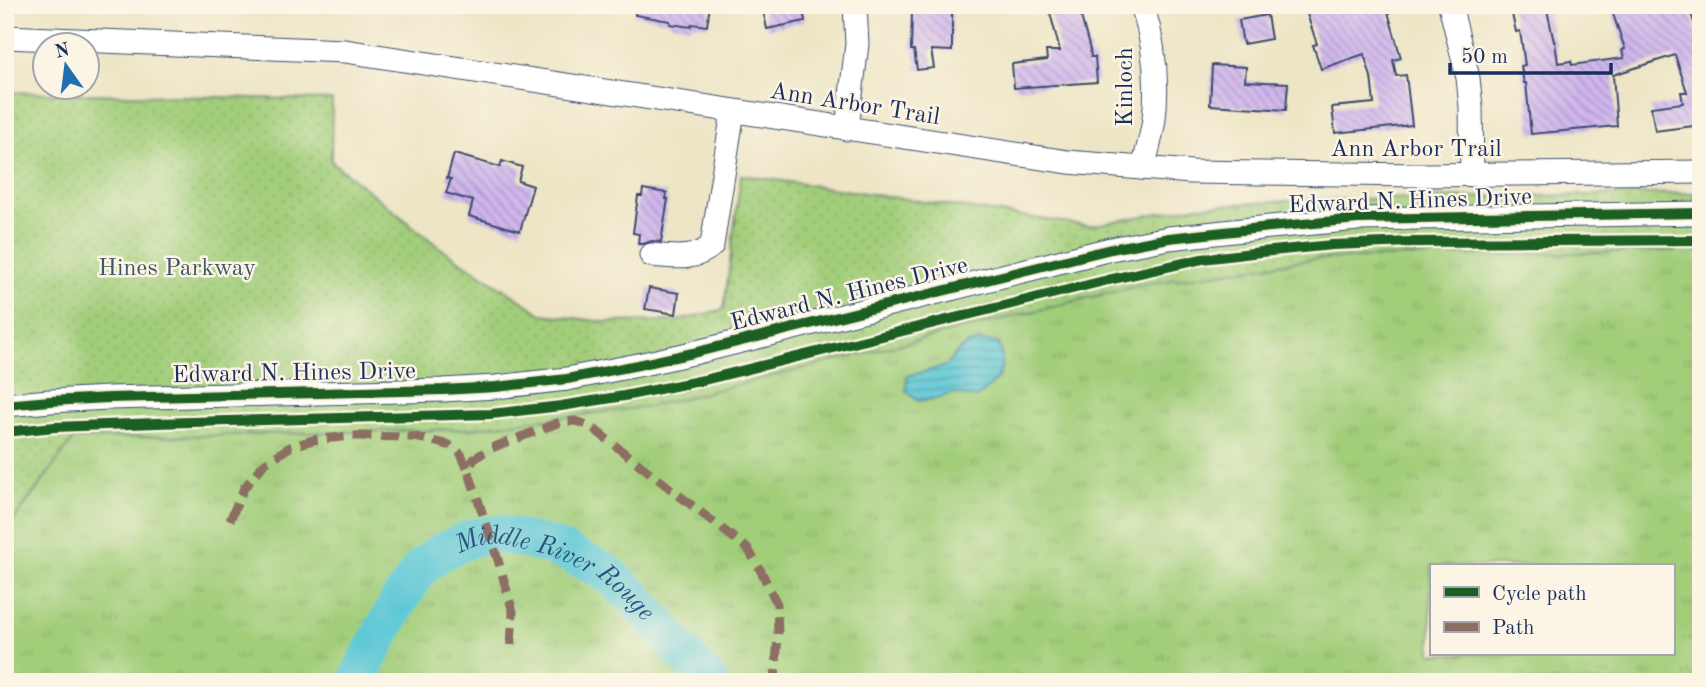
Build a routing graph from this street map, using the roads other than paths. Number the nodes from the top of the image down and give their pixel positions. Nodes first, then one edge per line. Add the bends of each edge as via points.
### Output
1 (855, 5) edge
2 (1142, 5) edge
3 (1450, 5) edge
4 (5, 37) edge
5 (733, 111) junction
6 (847, 129) junction
7 (1143, 167) junction
8 (1701, 172) edge
9 (1472, 175) junction
10 (1701, 213) edge
11 (651, 255) dead end
12 (5, 405) edge

1 - 6 street via 857,44
2 - 7 street, Kinloch via 1153,53 1155,94
3 - 9 street via 1468,78
4 - 5 street, Ann Arbor Trail via 345,51
5 - 6 street, Ann Arbor Trail
5 - 11 street via 712,245 677,258
6 - 7 street, Ann Arbor Trail via 1069,162
7 - 9 street, Ann Arbor Trail via 1191,172
8 - 9 street, Ann Arbor Trail
10 - 12 street, Edward N. Hines Drive via 1358,219 1169,238 567,379 443,390

